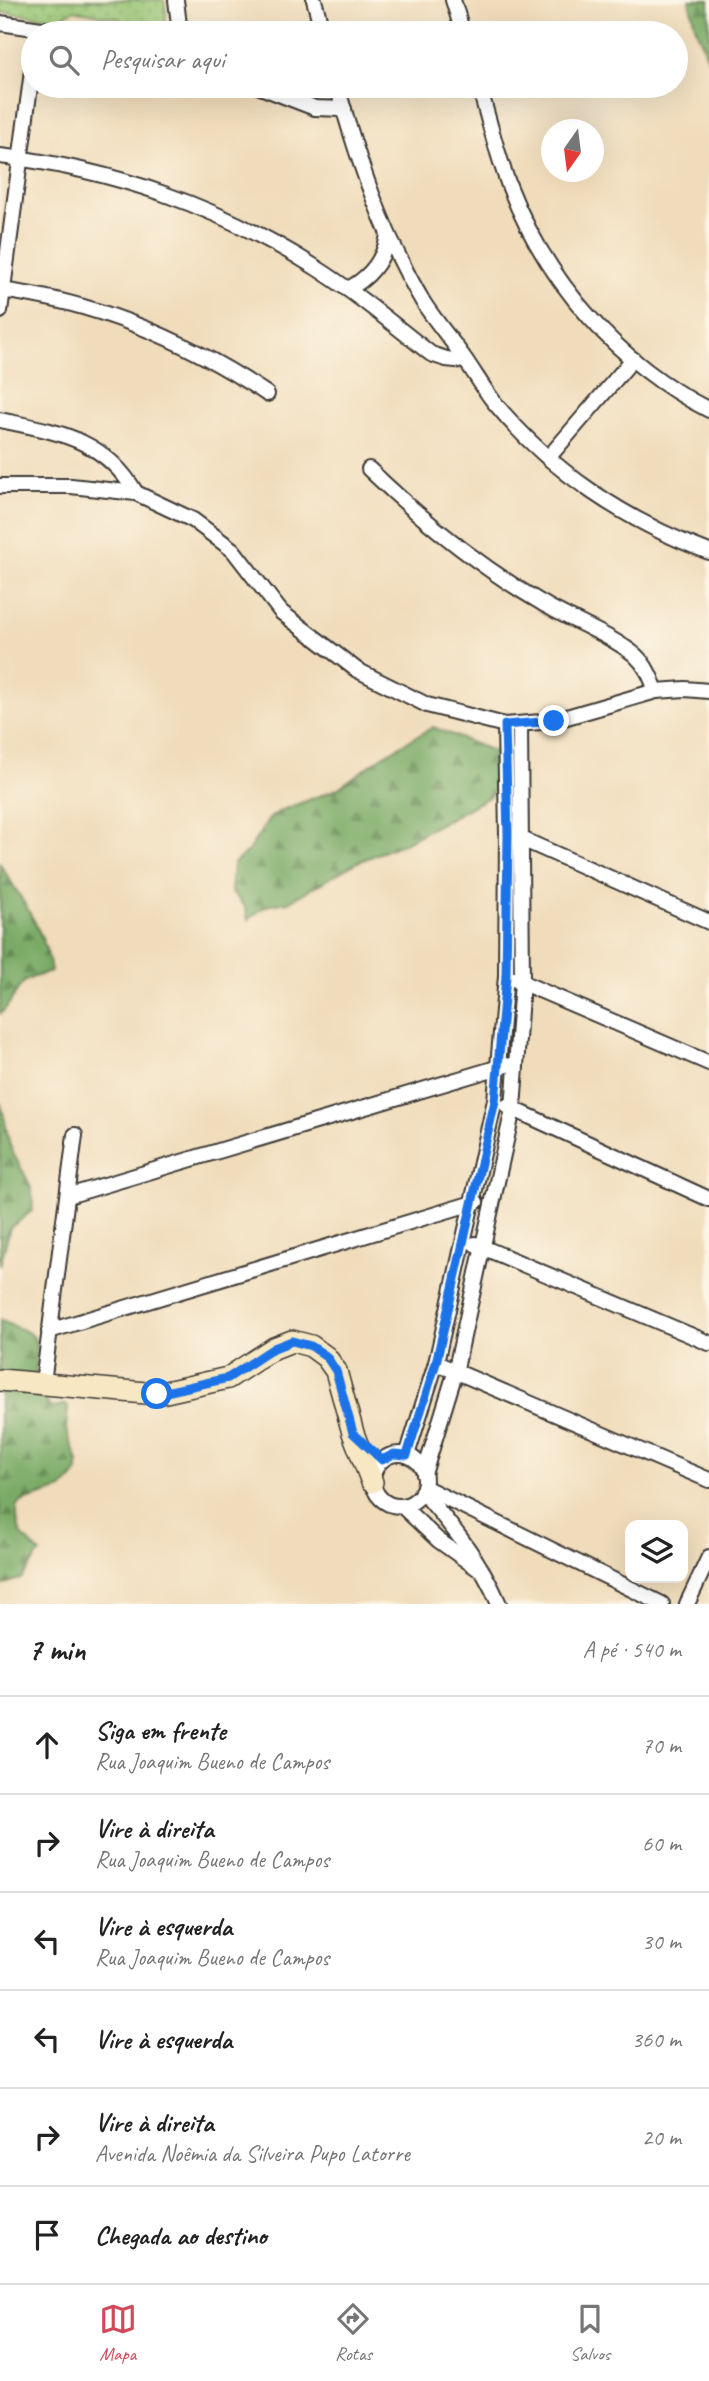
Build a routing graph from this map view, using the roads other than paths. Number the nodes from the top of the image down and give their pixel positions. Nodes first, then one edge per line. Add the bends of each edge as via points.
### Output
1 (176, 0) edge
2 (314, 0) edge
3 (453, 0) edge
4 (179, 21) edge
5 (320, 21) edge
6 (459, 21) edge
7 (0, 23) edge
8 (21, 27) edge
9 (28, 98) edge
10 (289, 98) edge
11 (341, 98) edge
12 (483, 98) edge
13 (344, 108) junction
14 (0, 156) edge
15 (20, 159) junction
16 (388, 235) junction
17 (348, 289) junction
18 (1, 290) edge
19 (0, 312) edge
20 (633, 359) junction
21 (467, 361) junction
22 (267, 394) dead end
23 (709, 410) edge
24 (0, 420) edge
25 (548, 458) junction
26 (369, 469) dead end
27 (0, 486) edge
28 (136, 493) junction
29 (709, 552) edge
30 (656, 691) junction
31 (709, 691) edge
32 (520, 724) junction
33 (505, 725) junction
34 (514, 836) junction
35 (709, 922) edge
36 (506, 976) junction
37 (522, 982) junction
38 (709, 1063) edge
39 (516, 1064) junction
40 (499, 1065) junction
41 (495, 1101) junction
42 (513, 1109) junction
43 (75, 1135) dead end
44 (68, 1196) junction
45 (709, 1199) edge
46 (471, 1202) junction
47 (493, 1203) junction
48 (462, 1239) junction
49 (483, 1248) junction
50 (49, 1331) junction
51 (709, 1343) edge
52 (436, 1363) junction
53 (455, 1373) junction
54 (0, 1380) edge
55 (43, 1383) junction
56 (353, 1433) junction
57 (407, 1455) junction
58 (382, 1460) junction
59 (709, 1480) edge
60 (372, 1482) junction
61 (424, 1484) junction
62 (402, 1506) junction
63 (709, 1556) edge
64 (486, 1576) junction
65 (499, 1604) edge
66 (663, 1604) edge
67 (687, 1604) edge

1 - 4 street
2 - 5 street
3 - 6 street
7 - 8 street
9 - 15 street
10 - 13 street via 315,108
11 - 13 street
12 - 20 street via 509,186 535,241 582,308
13 - 16 street
14 - 15 street
15 - 17 street via 98,174 174,197 247,228
15 - 18 street
16 - 17 street via 375,269
16 - 21 street via 425,305
17 - 21 street via 431,354
18 - 19 street
18 - 22 street via 73,304 141,326 206,356
20 - 23 street
20 - 25 street
21 - 25 street via 494,401
24 - 28 street via 89,444 118,467
25 - 29 street via 633,517
26 - 30 street via 477,561 635,655 650,672
27 - 28 street via 71,486
28 - 33 street via 193,520 233,550 282,612 358,670 427,705
30 - 31 street
30 - 32 street via 554,721
32 - 33 street
32 - 34 street
33 - 34 street
34 - 35 street
34 - 36 street
34 - 37 street
36 - 37 street
36 - 40 street
37 - 38 street
37 - 39 street
39 - 40 street
39 - 42 street
40 - 41 street
40 - 44 street
41 - 42 street
41 - 46 street
42 - 45 street
42 - 47 street
43 - 44 street
44 - 50 street
46 - 47 street
46 - 48 street
46 - 50 street
47 - 49 street
48 - 49 street
48 - 52 street
49 - 51 street
49 - 53 street
50 - 55 street
52 - 53 street
52 - 57 street
53 - 59 street
53 - 61 street
54 - 55 street
55 - 56 street via 157,1394 228,1378 292,1341 326,1356 336,1371
56 - 58 street
56 - 60 street
57 - 58 street via 394,1454
57 - 61 street via 415,1459
58 - 60 street
60 - 62 street via 379,1498
61 - 62 street via 411,1503
61 - 64 street
61 - 66 street
62 - 64 street
63 - 67 street
64 - 65 street

